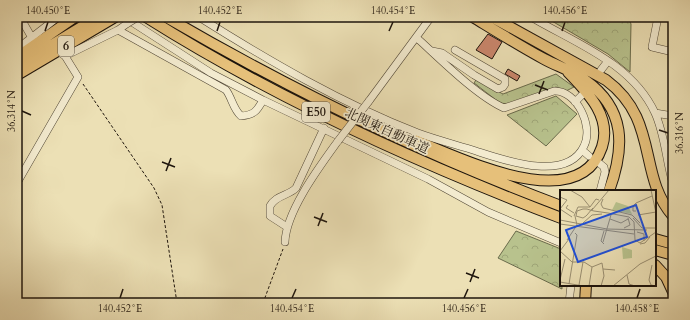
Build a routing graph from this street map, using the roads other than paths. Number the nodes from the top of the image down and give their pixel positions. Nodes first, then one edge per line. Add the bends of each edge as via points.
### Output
1 (20, 17) edge
2 (58, 17) edge
3 (98, 17) edge
4 (115, 17) edge
5 (138, 17) edge
6 (146, 17) edge
7 (166, 17) edge
8 (199, 17) edge
9 (431, 17) edge
10 (473, 17) edge
11 (492, 17) edge
12 (531, 17) edge
13 (658, 17) edge
14 (74, 19) edge
15 (126, 20) edge
16 (118, 30) junction
17 (32, 38) junction
18 (417, 38) junction
19 (17, 49) edge
20 (455, 50) dead end
21 (432, 52) junction
22 (673, 52) edge
23 (61, 54) junction
24 (17, 57) edge
25 (608, 61) junction
26 (17, 66) edge
27 (601, 70) dead end
28 (568, 72) junction
29 (591, 73) junction
30 (17, 75) edge
31 (305, 95) junction
32 (582, 95) dead end
33 (263, 100) junction
34 (575, 102) junction
35 (655, 113) junction
36 (673, 116) edge
37 (324, 128) junction
38 (582, 150) junction
39 (590, 156) dead end
40 (599, 163) dead end
41 (17, 183) edge
42 (673, 184) edge
43 (600, 190) edge
44 (609, 190) edge
45 (615, 190) edge
46 (494, 192) junction
47 (560, 206) edge
48 (673, 216) edge
49 (560, 218) edge
50 (560, 222) edge
51 (287, 227) junction
52 (656, 239) edge
53 (285, 242) road end
54 (560, 243) edge
55 (673, 244) edge
56 (656, 250) edge
57 (673, 255) edge
58 (656, 265) edge
59 (571, 286) edge
60 (579, 286) edge
61 (586, 286) edge
62 (673, 292) edge
63 (569, 303) edge
64 (578, 303) edge
65 (585, 303) edge

1 - 17 street
2 - 17 street
3 - 26 highway, 6
4 - 23 highway, 6
5 - 15 street, bridge
6 - 46 highway, 北関東自動車道 / E50 via 234,69 301,104
7 - 31 highway, 北関東自動車道 / E50
8 - 38 street via 290,71 367,111 419,133 536,167 562,164 570,161
9 - 18 street
10 - 28 highway
11 - 29 highway
12 - 25 street
13 - 22 street via 652,47
14 - 24 highway
15 - 16 street
15 - 33 street via 211,73
16 - 23 street
16 - 33 street via 226,90 232,98 236,112 241,116 249,116 256,112
17 - 19 street
18 - 21 street
18 - 51 street, bridge via 338,140 312,178
20 - 21 street via 505,79 506,84 498,89 442,53
21 - 34 street via 504,108 554,91 559,91
23 - 30 highway, 6
23 - 41 street via 78,77
25 - 27 street
25 - 35 street via 635,84
28 - 31 highway via 594,100 603,120 604,134 601,150 590,166 577,175 560,181 537,181 514,176 412,139
28 - 44 highway via 584,79 597,90 608,102 616,118 620,146 618,163
29 - 45 highway via 616,105 625,128 625,157
29 - 48 highway via 606,80 618,90 636,114 655,180
31 - 47 highway, 北関東自動車道 / E50 via 418,149
32 - 34 street
33 - 37 street
34 - 38 street via 588,125 587,138
35 - 36 street
35 - 42 street via 661,128
37 - 51 street via 296,188 291,193 278,197 270,206 270,216
37 - 54 street via 428,179 488,212
38 - 39 street
40 - 43 street via 605,172
46 - 49 highway, 北関東自動車道 / E50
46 - 50 highway
51 - 53 street
52 - 55 highway
56 - 57 highway
58 - 62 highway via 666,277
59 - 63 street
60 - 64 highway
61 - 65 highway

